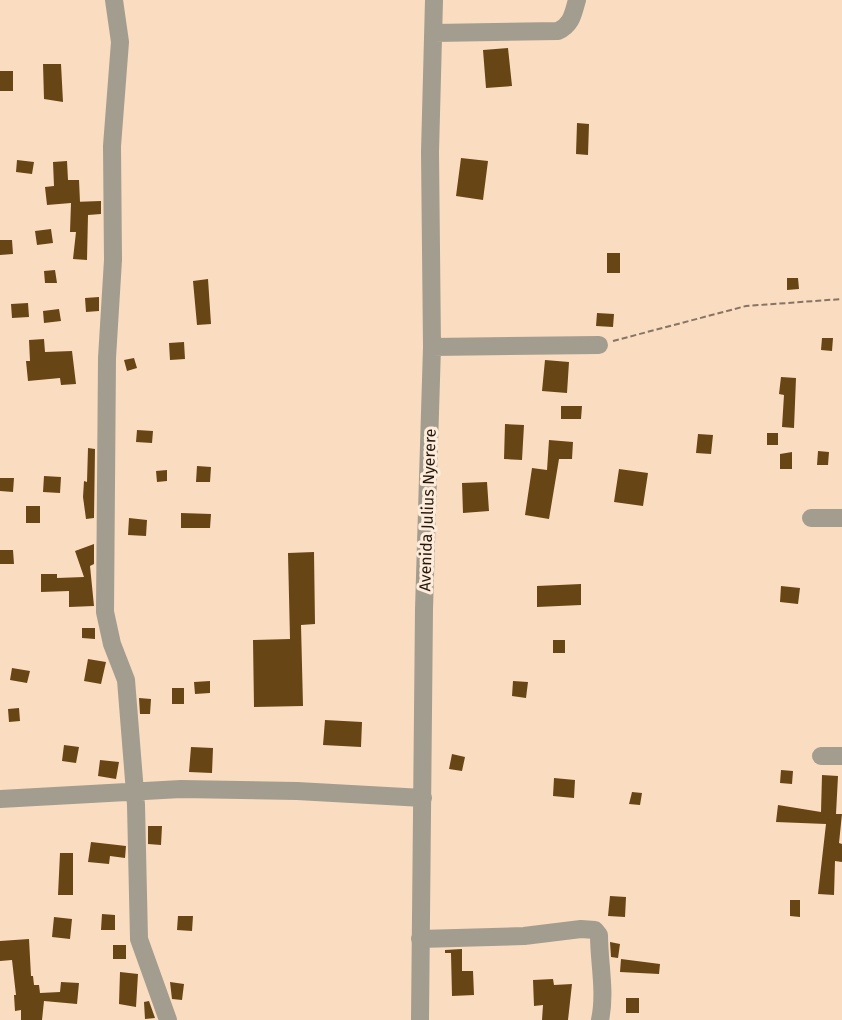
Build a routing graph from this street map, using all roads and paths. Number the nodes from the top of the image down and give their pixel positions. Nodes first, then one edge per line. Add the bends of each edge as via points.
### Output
1 (114, 0) edge
2 (434, 0) edge
3 (578, 0) edge
4 (434, 33) junction
5 (842, 298) edge
6 (599, 345) joint
7 (432, 347) junction
8 (811, 518) dead end
9 (842, 518) edge
10 (821, 756) dead end
11 (842, 756) edge
12 (135, 790) junction
13 (423, 798) junction
14 (0, 799) edge
15 (420, 939) junction
16 (168, 1020) edge
17 (420, 1020) edge
18 (600, 1020) edge

1 - 12 street via 120,42 111,166 113,260 107,358 105,612 126,680
2 - 4 street, Avenida Julius Nyerere
3 - 4 street via 571,21 558,31
4 - 7 street, Avenida Julius Nyerere via 430,152
5 - 6 path via 746,306
6 - 7 street
7 - 13 street, Avenida Julius Nyerere
8 - 9 street
10 - 11 street
12 - 13 street via 297,791
12 - 14 street
12 - 16 street via 139,939
13 - 15 street, Avenida Julius Nyerere
15 - 17 street, Avenida Julius Nyerere
15 - 18 street via 595,930 599,934 602,987

